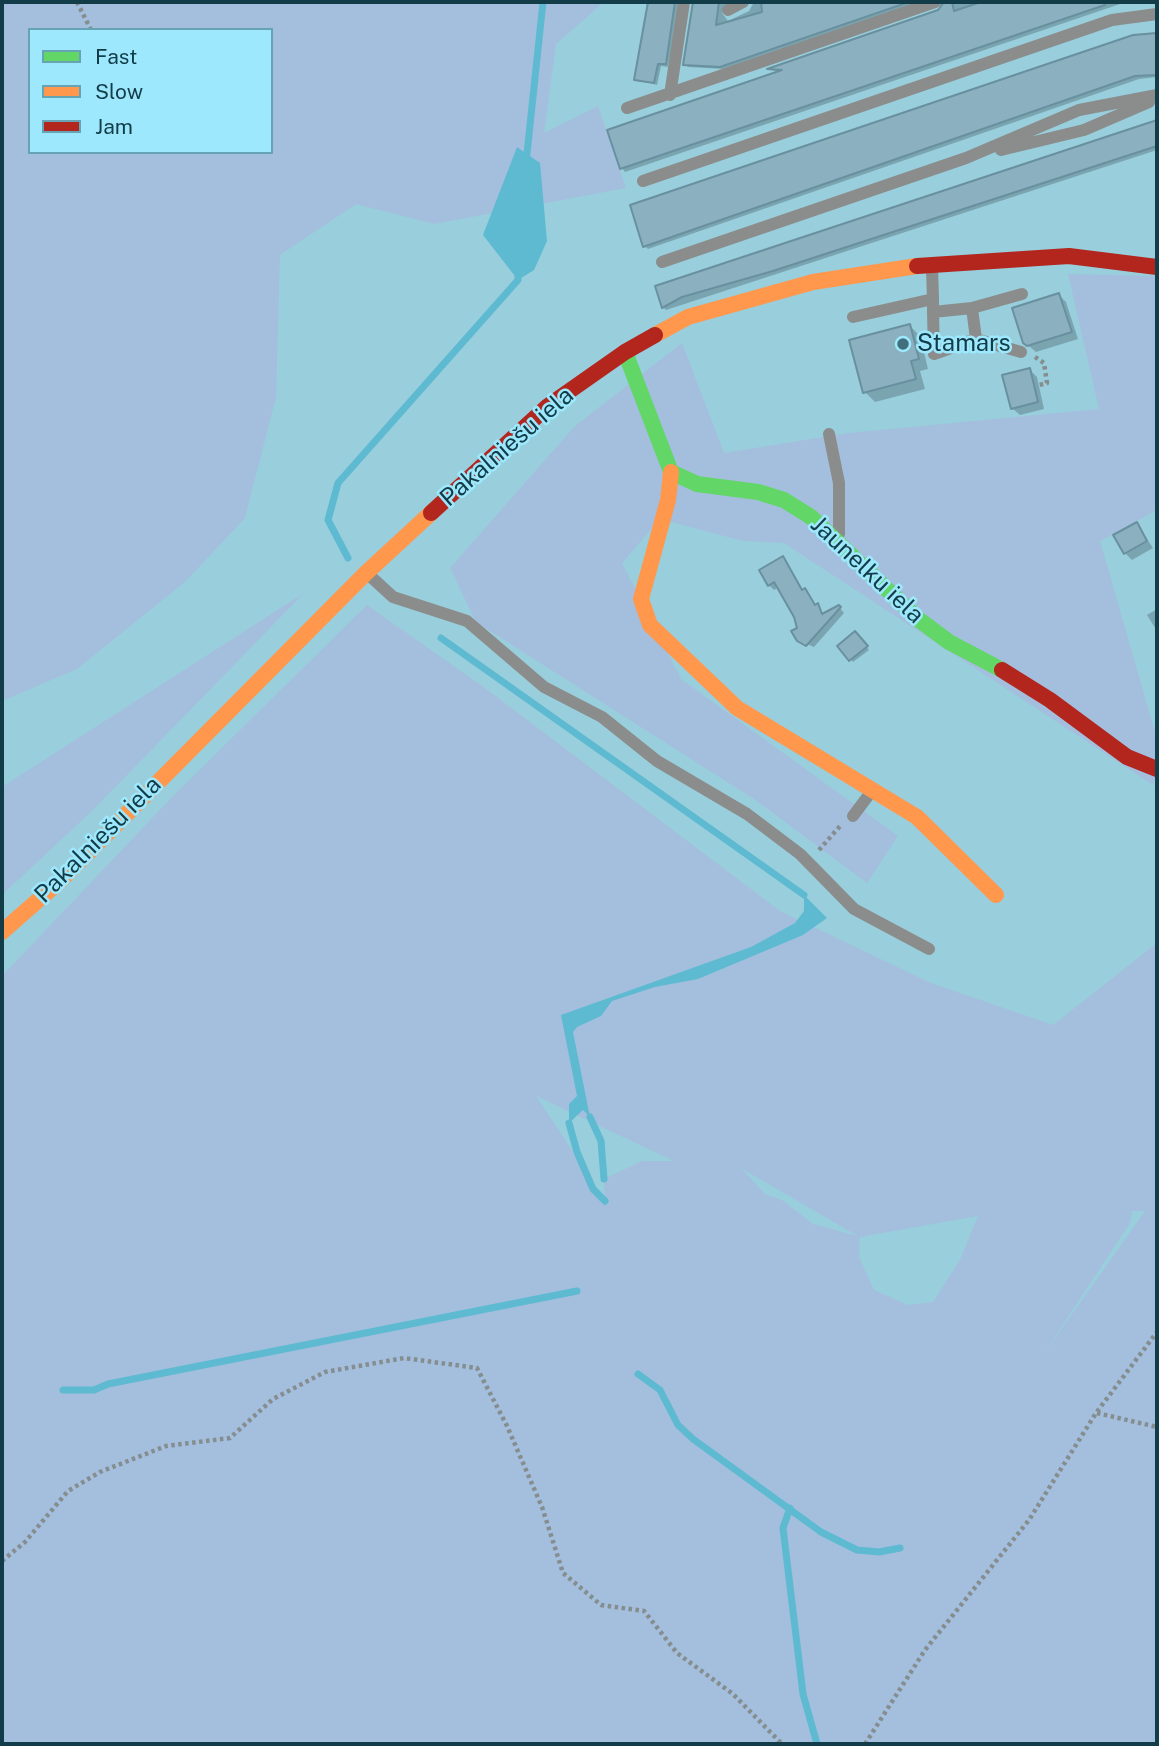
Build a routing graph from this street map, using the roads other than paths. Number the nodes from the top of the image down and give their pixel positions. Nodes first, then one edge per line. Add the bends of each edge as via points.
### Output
1 (684, 2) edge
2 (744, 2) edge
3 (935, 2) edge
4 (728, 10) dead end
5 (1157, 14) edge
6 (670, 95) junction
7 (1157, 97) edge
8 (627, 108) dead end
9 (966, 158) junction
10 (643, 181) dead end
11 (662, 262) dead end
12 (932, 264) junction
13 (1157, 267) edge
14 (1022, 295) dead end
15 (933, 305) junction
16 (972, 308) junction
17 (853, 317) dead end
18 (976, 339) junction
19 (625, 352) junction
20 (1021, 352) dead end
21 (829, 434) dead end
22 (671, 472) junction
23 (839, 545) junction
24 (366, 573) junction
25 (1157, 769) edge
26 (873, 789) junction
27 (853, 816) road end
28 (996, 895) dead end
29 (2, 932) edge
30 (929, 948) dead end

1 - 6 lane
2 - 4 lane
3 - 6 lane
5 - 10 lane via 1112,20
6 - 8 lane
7 - 9 lane via 1084,131
7 - 9 lane via 1079,110
9 - 11 lane
12 - 13 street, Pakalniešu iela via 1069,256
12 - 15 lane
12 - 19 street, Pakalniešu iela via 813,282 688,317
14 - 16 lane
15 - 16 lane
15 - 17 lane
15 - 18 lane via 934,354
16 - 18 lane
18 - 20 lane
19 - 22 street
19 - 24 street, Pakalniešu iela via 548,406
21 - 23 lane via 839,483
22 - 23 street, Jaunelku iela via 697,484 784,499 811,517
22 - 26 street via 668,500 640,598 650,625 737,708
23 - 25 street, Jaunelku iela via 918,620 949,642 1050,700 1127,757
24 - 29 street, Pakalniešu iela via 60,881
24 - 30 lane via 393,597 467,621 544,687 602,717 657,761 747,814 808,863 854,909
26 - 27 lane
26 - 28 street via 917,817

